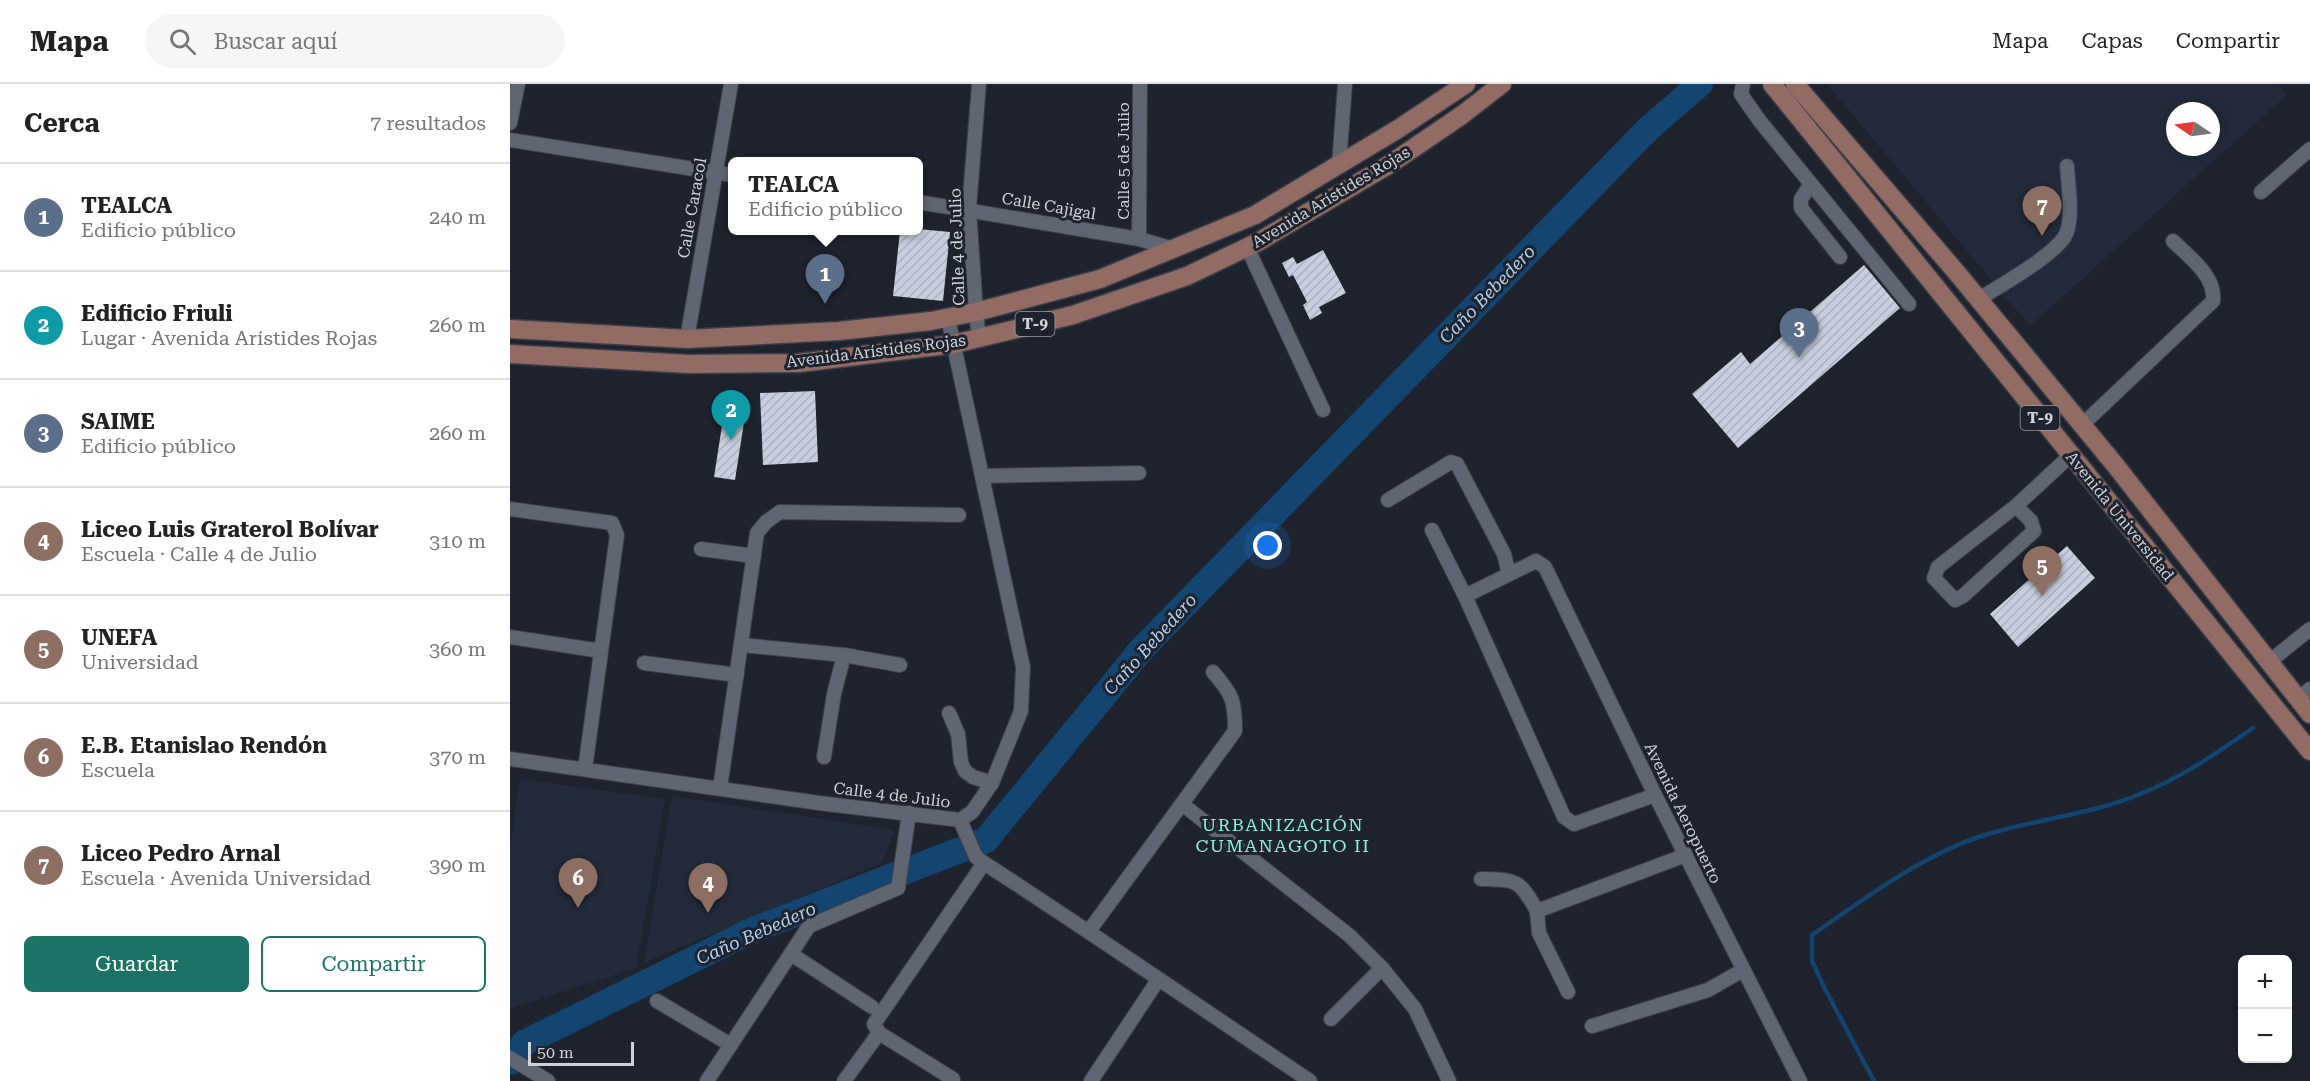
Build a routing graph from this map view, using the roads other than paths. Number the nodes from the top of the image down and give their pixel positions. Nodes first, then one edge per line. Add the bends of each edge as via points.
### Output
1 (518, 84) edge
2 (731, 84) edge
3 (979, 84) edge
4 (1140, 84) edge
5 (1345, 84) edge
6 (1451, 84) edge
7 (1466, 84) edge
8 (1502, 84) edge
9 (1743, 84) edge
10 (1772, 84) edge
11 (1794, 84) edge
12 (510, 123) edge
13 (1398, 129) junction
14 (510, 140) edge
15 (2310, 149) edge
16 (1339, 165) junction
17 (2067, 166) dead end
18 (714, 173) junction
19 (728, 175) edge
20 (1811, 184) junction
21 (2261, 192) dead end
22 (923, 203) edge
23 (969, 209) junction
24 (1139, 239) junction
25 (2173, 241) dead end
26 (1247, 247) junction
27 (1174, 249) junction
28 (1840, 257) dead end
29 (1979, 299) junction
30 (1909, 304) dead end
31 (976, 312) junction
32 (948, 318) junction
33 (510, 329) edge
34 (980, 338) junction
35 (687, 339) junction
36 (954, 344) junction
37 (510, 354) edge
38 (1323, 410) dead end
39 (2082, 425) junction
40 (2071, 455) junction
41 (1139, 473) dead end
42 (982, 477) junction
43 (1388, 500) dead end
44 (2016, 506) junction
45 (510, 509) edge
46 (959, 514) dead end
47 (1432, 530) dead end
48 (701, 549) dead end
49 (754, 556) junction
50 (1509, 574) junction
51 (1465, 596) junction
52 (2310, 629) edge
53 (510, 637) edge
54 (742, 645) junction
55 (602, 651) junction
56 (844, 655) junction
57 (2269, 662) junction
58 (644, 663) dead end
59 (900, 665) dead end
60 (1213, 672) dead end
61 (737, 675) junction
62 (2303, 694) edge
63 (950, 713) dead end
64 (2310, 714) edge
65 (2310, 751) edge
66 (824, 758) dead end
67 (510, 759) edge
68 (585, 769) junction
69 (992, 783) junction
70 (720, 788) junction
71 (1655, 795) junction
72 (1182, 804) junction
73 (909, 813) junction
74 (960, 820) junction
75 (1686, 855) junction
76 (980, 860) junction
77 (1481, 879) dead end
78 (1538, 911) junction
79 (1089, 931) junction
80 (791, 954) junction
81 (1382, 968) junction
82 (1743, 970) junction
83 (1158, 980) junction
84 (1568, 992) dead end
85 (657, 1001) dead end
86 (872, 1007) dead end
87 (1331, 1019) dead end
88 (1592, 1026) dead end
89 (879, 1033) junction
90 (732, 1045) junction
91 (510, 1058) edge
92 (953, 1079) dead end
93 (548, 1081) edge
94 (707, 1081) edge
95 (844, 1081) edge
96 (1091, 1081) edge
97 (1310, 1081) edge
98 (1449, 1081) edge
99 (1800, 1081) edge

1 - 12 street
2 - 18 street, Calle Caracol
3 - 23 street, Calle 4 de Julio
4 - 24 street, Calle 5 de Julio
5 - 16 street
6 - 13 main road, T-9
7 - 13 main road, T-9
8 - 26 main road, Avenida Arístides Rojas / T-9 via 1390,164
9 - 20 street via 1741,94
10 - 40 main road, Avenida Universidad / T-9
11 - 29 main road, Avenida Universidad / T-9
13 - 16 main road, Avenida Arístides Rojas / T-9
14 - 18 street
15 - 21 street
16 - 27 main road, Avenida Arístides Rojas / T-9 via 1255,215
17 - 29 street via 2070,217 2066,235 2043,257
18 - 19 street
18 - 35 street, Calle Caracol
20 - 28 street via 1801,199 1802,208
20 - 30 street
22 - 23 street, Calle Cajigal
23 - 24 street, Calle Cajigal
23 - 31 street, Calle 4 de Julio
24 - 27 street, Calle Cajigal
25 - 39 street via 2206,275 2214,291 2213,301
26 - 34 main road, Avenida Arístides Rojas / T-9 via 1187,276 1072,315
26 - 38 street
27 - 31 main road, Avenida Arístides Rojas / T-9 via 1100,279
29 - 39 main road, Avenida Universidad / T-9
31 - 32 main road, Avenida Arístides Rojas / T-9
31 - 34 street, Calle 4 de Julio
32 - 35 main road, Avenida Arístides Rojas / T-9 via 839,331
32 - 36 street, Calle 4 de Julio
33 - 35 main road, Avenida Arístides Rojas / T-9
34 - 36 main road, Avenida Arístides Rojas / T-9
36 - 37 main road, Avenida Arístides Rojas / T-9 via 799,363 689,364
36 - 42 street, Calle 4 de Julio
39 - 57 main road, Avenida Universidad / T-9
40 - 44 street
40 - 65 main road, Avenida Universidad / T-9
41 - 42 street
42 - 69 street, Calle 4 de Julio via 1023,667 1021,711
43 - 50 street via 1437,469 1451,462 1457,464 1504,554
44 - 44 street via 2031,521 2034,531 1955,600 1934,578 1938,567
45 - 55 street via 612,523 617,535
46 - 49 street via 780,512 757,533
47 - 51 street
48 - 49 street
49 - 54 street
50 - 51 street
50 - 71 street, Avenida Aeropuerto via 1536,561 1545,567
51 - 71 street via 1564,818 1575,824
52 - 57 street
53 - 55 street
54 - 56 street
54 - 61 street
55 - 68 street
56 - 59 street
56 - 66 street
57 - 62 main road, Avenida Universidad / T-9
58 - 61 street
60 - 72 street via 1230,691 1235,731
61 - 70 street
62 - 64 main road, Avenida Universidad / T-9
63 - 69 street via 965,771
67 - 68 street, Calle 4 de Julio
68 - 70 street, Calle 4 de Julio
69 - 74 street, Calle 4 de Julio via 972,812
70 - 73 street, Calle 4 de Julio
71 - 75 street, Avenida Aeropuerto
72 - 79 street
72 - 81 street via 1350,936
73 - 74 street, Calle 4 de Julio
73 - 80 street via 898,888 809,927
74 - 76 street
75 - 78 street
75 - 82 street, Avenida Aeropuerto
76 - 79 street
76 - 89 street via 874,1023
77 - 78 street via 1508,880 1524,886
78 - 84 street via 1539,933
79 - 83 street
80 - 86 street
80 - 90 street
81 - 87 street
81 - 98 street via 1414,1009
82 - 88 street via 1708,990
82 - 99 street, Avenida Aeropuerto
83 - 96 street
83 - 97 street
85 - 90 street
89 - 92 street
89 - 95 street
90 - 94 street
91 - 93 street

